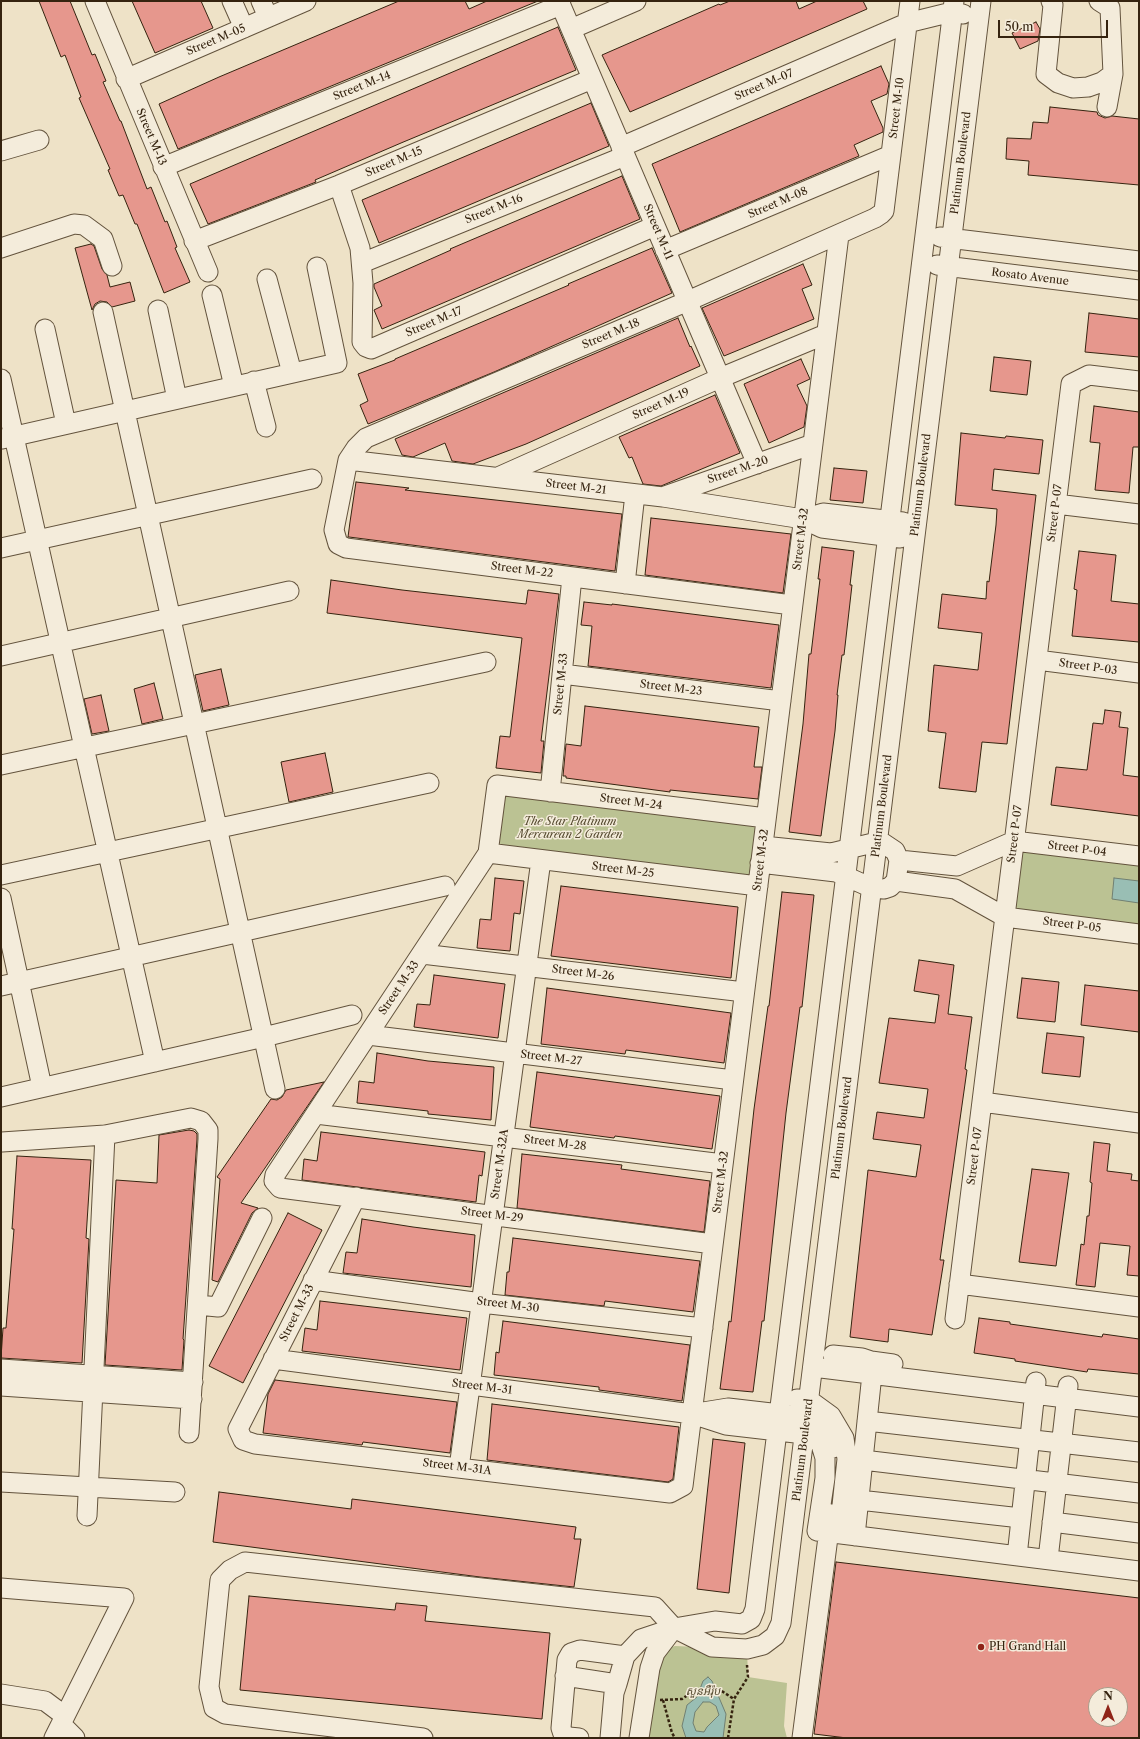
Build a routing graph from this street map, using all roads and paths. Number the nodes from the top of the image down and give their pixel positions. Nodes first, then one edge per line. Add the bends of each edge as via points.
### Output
1 (95, 1) edge
2 (232, 1) edge
3 (306, 1) edge
4 (636, 1) edge
5 (910, 1) edge
6 (1055, 2) edge
7 (560, 3) edge
8 (1108, 3) edge
9 (953, 4) edge
10 (980, 7) edge
11 (265, 9) edge
12 (907, 23) junction
13 (244, 28) junction
14 (571, 29) junction
15 (1113, 74) junction
16 (126, 79) junction
17 (592, 79) junction
18 (1107, 107) dead end
19 (39, 140) dead end
20 (1, 152) edge
21 (623, 152) junction
22 (891, 155) junction
23 (163, 167) junction
24 (339, 185) junction
25 (881, 214) joint
26 (655, 226) junction
27 (839, 235) junction
28 (925, 235) junction
29 (952, 238) junction
30 (194, 241) junction
31 (1, 248) edge
32 (665, 250) junction
33 (1139, 261) edge
34 (362, 263) junction
35 (921, 264) junction
36 (112, 266) dead end
37 (317, 267) dead end
38 (948, 267) junction
39 (208, 272) dead end
40 (267, 279) dead end
41 (1139, 290) edge
42 (212, 296) dead end
43 (688, 301) junction
44 (158, 310) dead end
45 (103, 312) dead end
46 (45, 329) dead end
47 (826, 334) junction
48 (292, 373) junction
49 (1, 378) edge
50 (720, 378) junction
51 (254, 381) junction
52 (1139, 381) edge
53 (234, 386) junction
54 (177, 399) junction
55 (125, 411) junction
56 (66, 424) junction
57 (266, 427) dead end
58 (7, 438) edge
59 (813, 444) junction
60 (348, 460) junction
61 (757, 464) junction
62 (497, 477) junction
63 (312, 479) dead end
64 (635, 494) junction
65 (663, 497) junction
66 (1056, 504) junction
67 (1139, 514) edge
68 (148, 515) junction
69 (803, 519) junction
70 (889, 529) junction
71 (916, 532) junction
72 (38, 540) junction
73 (1, 548) edge
74 (572, 577) junction
75 (625, 584) junction
76 (289, 591) dead end
77 (792, 605) junction
78 (171, 618) junction
79 (60, 642) junction
80 (1, 656) edge
81 (1037, 660) junction
82 (486, 662) dead end
83 (562, 674) junction
84 (1139, 674) edge
85 (780, 701) junction
86 (194, 724) junction
87 (84, 748) junction
88 (1, 765) edge
89 (428, 783) dead end
90 (497, 785) joint
91 (550, 792) junction
92 (766, 818) junction
93 (218, 829) junction
94 (1014, 841) junction
95 (877, 842) junction
96 (849, 850) junction
97 (108, 853) junction
98 (488, 853) junction
99 (762, 855) junction
100 (1139, 856) edge
101 (541, 860) junction
102 (899, 860) junction
103 (957, 866) junction
104 (1, 875) edge
105 (846, 877) junction
106 (896, 881) junction
107 (445, 886) dead end
108 (758, 886) junction
109 (872, 888) junction
110 (956, 889) junction
111 (1, 898) edge
112 (1005, 917) junction
113 (240, 932) junction
114 (1139, 934) edge
115 (422, 954) junction
116 (132, 957) junction
117 (527, 966) junction
118 (19, 982) junction
119 (1, 986) edge
120 (744, 992) junction
121 (352, 1015) dead end
122 (368, 1035) junction
123 (264, 1037) junction
124 (515, 1053) junction
125 (155, 1062) junction
126 (734, 1080) junction
127 (42, 1087) junction
128 (275, 1089) dead end
129 (1, 1097) edge
130 (982, 1102) junction
131 (316, 1114) junction
132 (1139, 1123) edge
133 (104, 1135) junction
134 (1, 1137) edge
135 (504, 1137) junction
136 (2, 1142) edge
137 (1, 1151) edge
138 (723, 1164) junction
139 (274, 1181) joint
140 (356, 1197) junction
141 (493, 1215) junction
142 (262, 1218) dead end
143 (713, 1244) junction
144 (313, 1280) junction
145 (959, 1284) junction
146 (481, 1302) junction
147 (198, 1305) junction
148 (1139, 1307) edge
149 (955, 1319) dead end
150 (703, 1328) junction
151 (273, 1360) junction
152 (823, 1361) junction
153 (1, 1369) edge
154 (865, 1369) junction
155 (93, 1384) junction
156 (1, 1386) edge
157 (470, 1386) junction
158 (1035, 1389) junction
159 (192, 1390) junction
160 (1067, 1393) junction
161 (1139, 1394) edge
162 (1139, 1402) edge
163 (1139, 1407) edge
164 (692, 1414) junction
165 (867, 1420) junction
166 (778, 1422) junction
167 (806, 1425) junction
168 (238, 1428) joint
169 (189, 1433) dead end
170 (1030, 1439) junction
171 (1061, 1443) junction
172 (1139, 1452) edge
173 (863, 1460) junction
174 (459, 1468) junction
175 (1025, 1479) junction
176 (1, 1482) edge
177 (1057, 1483) junction
178 (683, 1486) joint
179 (88, 1487) junction
180 (176, 1492) dead end
181 (1139, 1494) edge
182 (859, 1500) junction
183 (87, 1516) dead end
184 (1021, 1518) junction
185 (1052, 1522) junction
186 (766, 1525) junction
187 (823, 1532) junction
188 (1139, 1533) edge
189 (1017, 1556) junction
190 (1048, 1559) junction
191 (1139, 1571) edge
192 (1, 1588) edge
193 (755, 1609) junction
194 (782, 1612) junction
195 (674, 1628) junction
196 (747, 1649) junction
197 (626, 1656) junction
198 (566, 1676) junction
199 (617, 1684) junction
200 (1, 1694) edge
201 (654, 1699) junction
202 (734, 1699) junction
203 (60, 1726) edge
204 (75, 1738) edge
205 (423, 1738) edge
206 (579, 1738) edge
207 (610, 1738) edge
208 (639, 1738) edge
209 (675, 1738) edge
210 (728, 1738) edge
211 (802, 1738) edge

1 - 16 street, Street M-13
2 - 13 street
3 - 11 street, Street M-05
4 - 14 street
5 - 12 street, Street M-10
6 - 15 street via 1046,74 1058,83 1073,88 1088,87 1102,82
7 - 14 street, Street M-11
7 - 23 street, Street M-14
8 - 15 street
9 - 10 street
9 - 12 street, Street M-07 via 924,8
9 - 28 street
10 - 29 street, Platinum Boulevard
11 - 13 street, Street M-05
12 - 21 street, Street M-07
12 - 22 street, Street M-10
13 - 16 street, Street M-05
14 - 17 street, Street M-11
15 - 18 street
16 - 23 street, Street M-13
17 - 21 street, Street M-11
17 - 24 street, Street M-15
19 - 20 street
21 - 26 street, Street M-11
21 - 34 street, Street M-16
22 - 25 street, Street M-10 via 884,211
22 - 32 street, Street M-08
23 - 30 street, Street M-13
24 - 30 street, Street M-15
24 - 34 street, Street M-17 via 360,248
25 - 27 street, Street M-18
26 - 32 street, Street M-11
26 - 34 street, Street M-17 via 371,348 362,342
27 - 43 street, Street M-18
27 - 47 street, Street M-32
28 - 29 street
28 - 35 street
29 - 33 street
29 - 38 street, Platinum Boulevard
30 - 39 street, Street M-13
31 - 36 street via 74,224 84,226 103,239
32 - 43 street, Street M-11
35 - 38 street, Rosato Avenue
35 - 70 street
37 - 48 street via 336,363
38 - 41 street, Rosato Avenue
38 - 71 street, Platinum Boulevard
40 - 48 street
42 - 53 street
43 - 50 street, Street M-11
43 - 60 street, Street M-18 via 366,438
44 - 54 street
45 - 55 street
46 - 56 street
47 - 50 street, Street M-19
47 - 59 street, Street M-32
48 - 51 street
49 - 58 street
50 - 61 street, Street M-11
50 - 62 street, Street M-19
51 - 53 street
51 - 57 street
52 - 66 street, Street P-07 via 1089,375 1071,384
53 - 54 street
54 - 55 street
55 - 56 street
55 - 68 street
56 - 58 street
58 - 72 street
59 - 61 street, Street M-20
59 - 69 street, Street M-32
60 - 62 street, Street M-21
60 - 74 street, Street M-22 via 334,530 338,544 346,548
61 - 65 street, Street M-20
62 - 64 street, Street M-21
63 - 68 street
64 - 65 street, Street M-21
64 - 75 street
65 - 69 street, Street M-21
66 - 67 street
66 - 81 street, Street P-07
68 - 72 street
68 - 78 street
69 - 70 street via 823,513
69 - 77 street, Street M-32
70 - 71 street
70 - 96 street
71 - 95 street, Platinum Boulevard
72 - 73 street
72 - 79 street
74 - 75 street, Street M-22
74 - 83 street, Street M-33
75 - 77 street, Street M-22
76 - 78 street
77 - 85 street, Street M-32
78 - 79 street
78 - 86 street
79 - 80 street
79 - 87 street
81 - 84 street, Street P-03
81 - 94 street, Street P-07
82 - 86 street
83 - 85 street, Street M-23
83 - 91 street, Street M-33
85 - 92 street, Street M-32
86 - 87 street
86 - 93 street
87 - 88 street
87 - 97 street
89 - 93 street
90 - 91 street, Street M-24
90 - 98 street, Street M-33
91 - 92 street, Street M-24
92 - 99 street, Street M-32
93 - 97 street
93 - 113 street
94 - 100 street, Street P-04
94 - 103 street
94 - 112 street, Street P-07
95 - 96 street
95 - 102 street via 889,846
95 - 109 street, Platinum Boulevard
96 - 99 street
96 - 105 street
97 - 104 street
97 - 116 street
98 - 101 street, Street M-25
98 - 115 street, Street M-33
99 - 105 street
99 - 108 street, Street M-32
101 - 108 street, Street M-25
101 - 117 street, Street M-32A
102 - 103 street
102 - 106 street
103 - 110 street
105 - 109 street
105 - 166 street
106 - 109 street via 884,889
106 - 110 street
107 - 113 street
108 - 120 street, Street M-32
109 - 152 street, Platinum Boulevard
110 - 112 street
111 - 118 street
112 - 114 street, Street P-05
112 - 130 street, Street P-07
113 - 116 street
113 - 123 street
115 - 117 street, Street M-26
115 - 122 street, Street M-33
116 - 118 street
116 - 125 street
117 - 120 street, Street M-26
117 - 124 street, Street M-32A
118 - 119 street
118 - 127 street
120 - 126 street, Street M-32
121 - 123 street
122 - 124 street, Street M-27
122 - 131 street, Street M-33
123 - 125 street
123 - 128 street
124 - 126 street, Street M-27
124 - 135 street, Street M-32A
125 - 127 street
126 - 138 street, Street M-32
127 - 129 street
130 - 132 street
130 - 145 street, Street P-07
131 - 135 street, Street M-28
131 - 139 street, Street M-33 via 275,1175
133 - 136 street
133 - 147 street via 191,1118 201,1121 208,1130
133 - 155 street
134 - 136 street
135 - 138 street, Street M-28
135 - 141 street, Street M-32A
136 - 137 street
138 - 143 street, Street M-32
139 - 140 street, Street M-29 via 280,1188
140 - 141 street, Street M-29
140 - 144 street, Street M-33
141 - 143 street, Street M-29
141 - 146 street, Street M-32A
142 - 147 street via 218,1307
143 - 150 street, Street M-32
144 - 146 street, Street M-30
144 - 151 street, Street M-33
145 - 148 street
145 - 149 street, Street P-07
146 - 150 street, Street M-30
146 - 157 street, Street M-32A
147 - 159 street
150 - 164 street, Street M-32
151 - 157 street, Street M-31
151 - 168 street, Street M-33
152 - 154 street
152 - 167 street, Platinum Boulevard
153 - 155 street
154 - 158 street
154 - 165 street
155 - 156 street
155 - 159 street
155 - 179 street
157 - 164 street, Street M-31
157 - 174 street, Street M-32A
158 - 160 street
158 - 170 street
159 - 169 street
160 - 161 street
160 - 162 street
160 - 163 street
160 - 171 street
164 - 166 street, Street M-31 via 726,1425
164 - 178 street, Street M-32
165 - 170 street
165 - 173 street
166 - 167 street
166 - 167 street
166 - 186 street
167 - 187 street, Platinum Boulevard
167 - 187 street via 822,1425 831,1440 836,1458
168 - 174 street, Street M-31A via 243,1440 255,1444
170 - 171 street
170 - 175 street
171 - 172 street
171 - 177 street
173 - 175 street
173 - 182 street
174 - 178 street, Street M-31A via 670,1494
175 - 177 street
175 - 184 street
176 - 179 street
177 - 181 street
177 - 185 street
179 - 180 street
179 - 183 street
182 - 184 street
182 - 187 street
184 - 189 street
185 - 188 street
185 - 190 street
186 - 187 street
186 - 193 street
187 - 189 street
187 - 194 street, Platinum Boulevard
187 - 211 street
189 - 190 street
190 - 191 street
192 - 203 street via 124,1598
193 - 194 street
193 - 195 street via 751,1618 742,1624 715,1621
194 - 196 street, Platinum Boulevard via 781,1623 775,1636 763,1645
195 - 196 street via 712,1647
195 - 197 street via 642,1639
195 - 201 street via 655,1653 650,1668
195 - 205 street via 655,1607 245,1562 230,1570 220,1580 209,1687 214,1708 225,1714
196 - 202 path via 748,1677
197 - 198 street via 580,1650 571,1653 567,1660
197 - 199 street
198 - 199 street
198 - 206 street via 561,1728 563,1734
199 - 207 street
200 - 203 street via 45,1701
201 - 202 path via 682,1699 696,1690 720,1690
201 - 208 street
201 - 209 path
202 - 210 path
203 - 204 street

